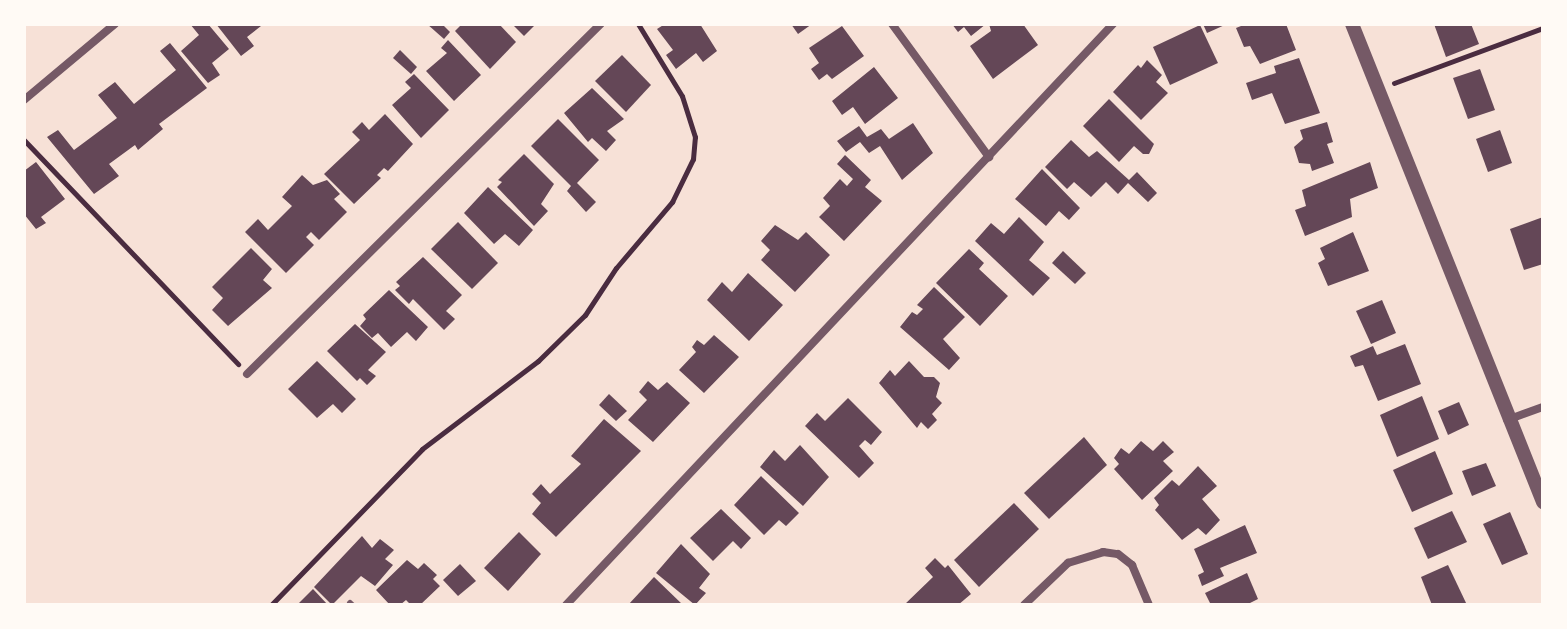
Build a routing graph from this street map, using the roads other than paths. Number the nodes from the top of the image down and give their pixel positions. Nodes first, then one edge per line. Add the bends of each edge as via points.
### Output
1 (115, 24) edge
2 (601, 24) edge
3 (892, 24) edge
4 (1113, 24) edge
5 (1352, 24) edge
6 (24, 100) edge
7 (989, 157) junction
8 (247, 374) road end
9 (1543, 407) edge
10 (1507, 420) junction
11 (1543, 502) edge
12 (566, 605) edge
13 (1024, 605) edge
14 (1149, 605) edge

1 - 6 street
2 - 8 street
3 - 7 street
4 - 7 street
5 - 10 street
7 - 12 street
9 - 10 street
10 - 11 street
13 - 14 street via 1068,563 1103,552 1118,554 1132,565

